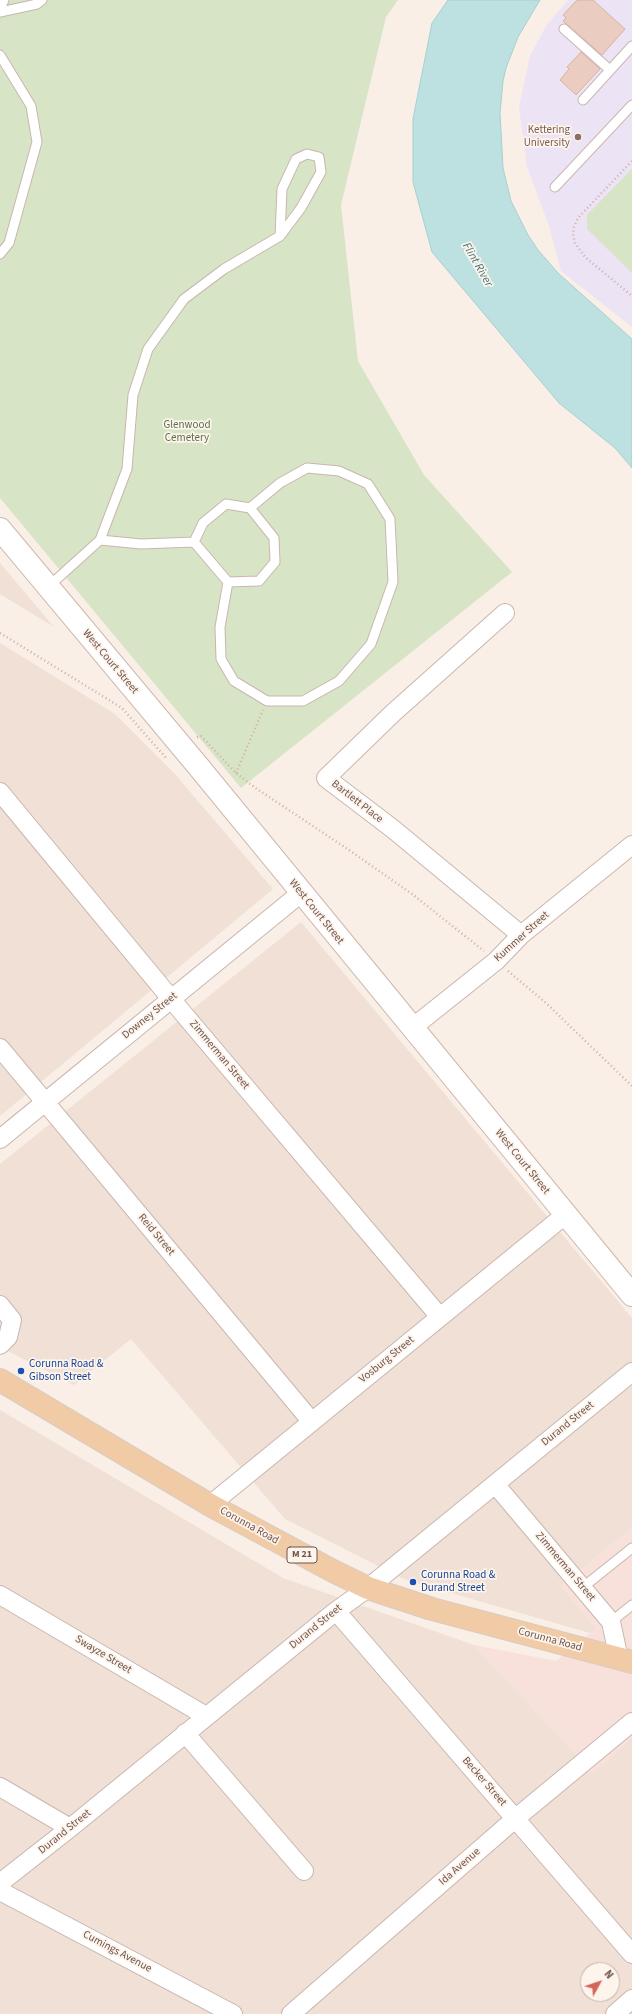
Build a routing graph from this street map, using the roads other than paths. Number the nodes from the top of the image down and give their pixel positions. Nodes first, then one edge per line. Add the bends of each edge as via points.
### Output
1 (4, 0) edge
2 (42, 0) edge
3 (0, 9) edge
4 (0, 12) edge
5 (564, 30) dead end
6 (632, 46) edge
7 (0, 55) edge
8 (610, 70) junction
9 (583, 100) dead end
10 (632, 105) edge
11 (555, 187) dead end
12 (280, 236) junction
13 (0, 254) edge
14 (250, 508) junction
15 (0, 529) edge
16 (100, 540) junction
17 (194, 542) junction
18 (228, 582) junction
19 (48, 587) junction
20 (506, 613) dead end
21 (0, 792) edge
22 (632, 845) edge
23 (300, 893) junction
24 (521, 935) junction
25 (171, 998) junction
26 (412, 1028) junction
27 (0, 1048) edge
28 (45, 1102) junction
29 (0, 1139) edge
30 (565, 1216) junction
31 (632, 1295) edge
32 (0, 1305) edge
33 (440, 1317) junction
34 (0, 1345) edge
35 (632, 1372) edge
36 (0, 1380) edge
37 (312, 1422) junction
38 (494, 1484) junction
39 (210, 1505) junction
40 (632, 1548) edge
41 (368, 1588) junction
42 (582, 1588) junction
43 (0, 1594) edge
44 (632, 1605) edge
45 (336, 1611) junction
46 (611, 1622) junction
47 (625, 1660) edge
48 (206, 1716) junction
49 (632, 1722) edge
50 (185, 1733) junction
51 (0, 1787) edge
52 (516, 1818) junction
53 (70, 1828) junction
54 (304, 1871) dead end
55 (0, 1883) edge
56 (0, 1891) edge
57 (632, 1954) edge
58 (632, 1999) edge
59 (233, 2014) edge
60 (290, 2014) edge
61 (615, 2014) edge

1 - 3 lane
2 - 4 lane via 38,4
5 - 8 lane
6 - 8 lane
7 - 13 lane via 31,106 37,142 9,243
8 - 9 lane
10 - 11 lane
12 - 12 lane via 301,208 322,172 319,157 307,154 296,159 282,188
12 - 16 lane via 224,269 184,299 148,349 133,395 127,469
14 - 17 lane via 226,504 203,523
14 - 18 lane via 274,538 275,562 259,581
14 - 18 lane via 280,483 307,468 339,471 368,484 390,520 393,582 371,644 339,682 303,701 267,701 234,681 221,659 220,627
15 - 19 street, West Court Street
16 - 17 lane via 142,544
16 - 19 lane
17 - 18 lane
19 - 23 street, West Court Street
20 - 24 street, Bartlett Place via 393,713 326,778 393,829
21 - 25 street, Zimmerman Street
22 - 24 street, Kummer Street
23 - 25 street, Downey Street
23 - 26 street, West Court Street
24 - 26 street, Kummer Street via 496,961
25 - 28 street, Downey Street
25 - 33 street, Zimmerman Street
26 - 30 street, West Court Street
27 - 28 street, Reid Street
28 - 29 street, Downey Street
28 - 37 street, Reid Street
30 - 31 street, West Court Street
30 - 33 street, Vosburg Street
32 - 34 street via 12,1320 8,1337
33 - 37 street, Vosburg Street
35 - 38 street, Durand Street
36 - 39 main road, Corunna Road / M 21
37 - 39 street, Vosburg Street
38 - 41 street, Durand Street
38 - 42 street, Zimmerman Street
39 - 41 main road, Corunna Road / M 21
40 - 42 lane
41 - 45 street, Durand Street
41 - 47 main road, Corunna Road / M 21 via 432,1609
42 - 46 street, Zimmerman Street
43 - 48 street, Swayze Street
44 - 46 lane
45 - 48 street, Durand Street
45 - 52 street, Becker Street
46 - 47 street, Zimmerman Street
48 - 50 street, Durand Street
49 - 52 street, Ida Avenue
50 - 53 street, Durand Street
50 - 54 street
51 - 53 street
52 - 57 street, Becker Street
52 - 60 street, Ida Avenue
53 - 55 street, Durand Street
56 - 59 street, Cumings Avenue
58 - 61 street

